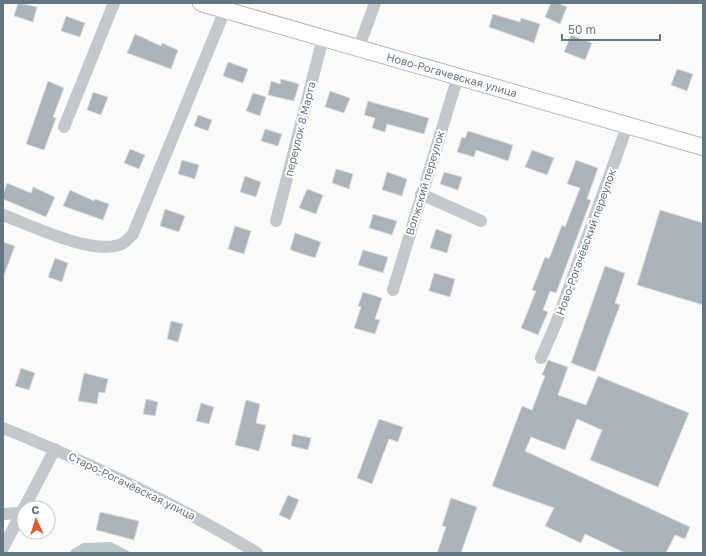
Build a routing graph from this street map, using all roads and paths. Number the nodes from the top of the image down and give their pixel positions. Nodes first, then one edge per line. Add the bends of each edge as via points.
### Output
1 (114, 3) edge
2 (201, 3) edge
3 (375, 3) edge
4 (225, 10) junction
5 (323, 38) junction
6 (359, 47) junction
7 (458, 76) junction
8 (628, 124) junction
9 (64, 127) dead end
10 (703, 147) edge
11 (421, 194) junction
12 (3, 215) edge
13 (276, 221) dead end
14 (481, 221) dead end
15 (393, 290) dead end
16 (541, 358) dead end
17 (3, 428) edge
18 (54, 449) junction
19 (27, 500) edge
20 (16, 513) edge
21 (3, 514) edge
22 (16, 521) edge
23 (3, 548) edge
24 (257, 553) edge

1 - 9 street
2 - 4 main road, Ново-Рогачевская улица
3 - 6 street
4 - 5 main road, Ново-Рогачевская улица
4 - 12 street via 133,234 120,245 87,246
5 - 6 main road, Ново-Рогачевская улица
5 - 13 street, переулок 8 Марта
6 - 7 main road, Ново-Рогачевская улица
7 - 8 main road, Ново-Рогачевская улица
7 - 11 street, Волжский переулок
8 - 10 main road, Ново-Рогачевская улица
8 - 16 street, Ново-Рогачёвский переулок via 557,321
11 - 14 street
11 - 15 street, Волжский переулок
17 - 18 street, Старо-Рогачёвская улица
18 - 19 street
18 - 24 street, Старо-Рогачёвская улица via 154,494
20 - 21 street
22 - 23 street

